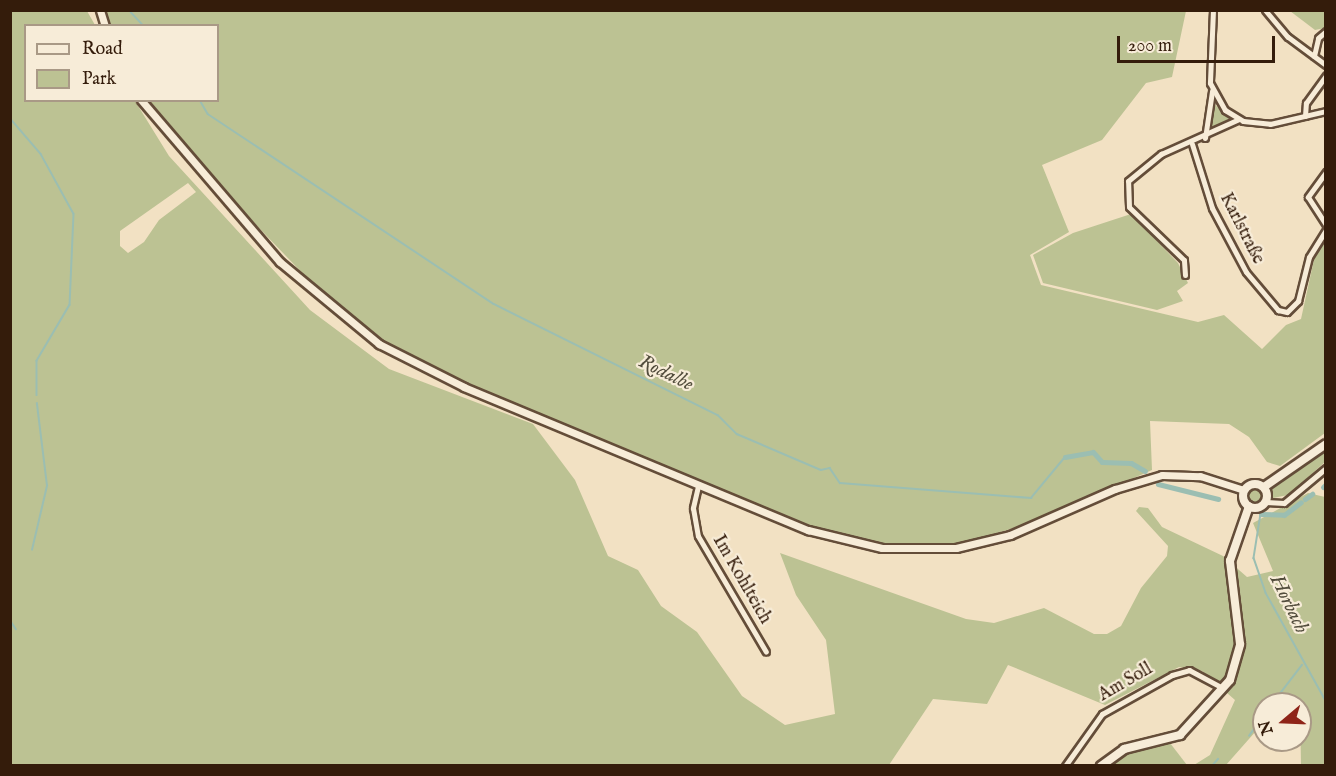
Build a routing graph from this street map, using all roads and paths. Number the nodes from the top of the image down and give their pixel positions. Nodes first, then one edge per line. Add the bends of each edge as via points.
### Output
1 (1213, 10) edge
2 (1265, 10) edge
3 (1326, 31) edge
4 (1314, 56) junction
5 (1326, 66) edge
6 (1326, 75) edge
7 (1212, 91) junction
8 (143, 102) edge
9 (1326, 111) edge
10 (1305, 116) junction
11 (1239, 119) junction
12 (1205, 138) junction
13 (1192, 144) junction
14 (1326, 172) edge
15 (1326, 225) edge
16 (1326, 230) edge
17 (1185, 275) dead end
18 (1326, 444) edge
19 (1326, 468) edge
20 (698, 486) junction
21 (1264, 487) junction
22 (1244, 490) junction
23 (1266, 502) junction
24 (1249, 506) junction
25 (766, 652) dead end
26 (1223, 688) junction
27 (1065, 765) edge
28 (1101, 765) edge

1 - 7 street
2 - 4 street
3 - 4 street via 1318,38
4 - 5 street
6 - 10 street via 1306,103
7 - 11 street
7 - 12 street
8 - 20 street via 280,262 360,332 425,370
9 - 10 street
10 - 11 street via 1275,124
11 - 12 street
12 - 13 street
13 - 16 street, Karlstraße via 1212,208 1241,265 1275,307 1287,312 1298,301 1309,257
13 - 17 street via 1155,157 1133,173 1127,186 1129,207 1184,260
14 - 15 street via 1308,197
18 - 21 main road
19 - 23 street via 1284,503
20 - 22 street via 826,536 913,551 1003,538 1114,489 1162,475 1200,476
20 - 25 street, Im Kohlteich via 693,508 698,536
21 - 22 main road via 1252,484
21 - 23 main road
22 - 24 main road
23 - 24 main road
24 - 26 main road via 1230,561 1239,652
26 - 27 street, Am Soll via 1189,670 1172,675 1102,714
26 - 28 main road via 1180,735 1124,749

